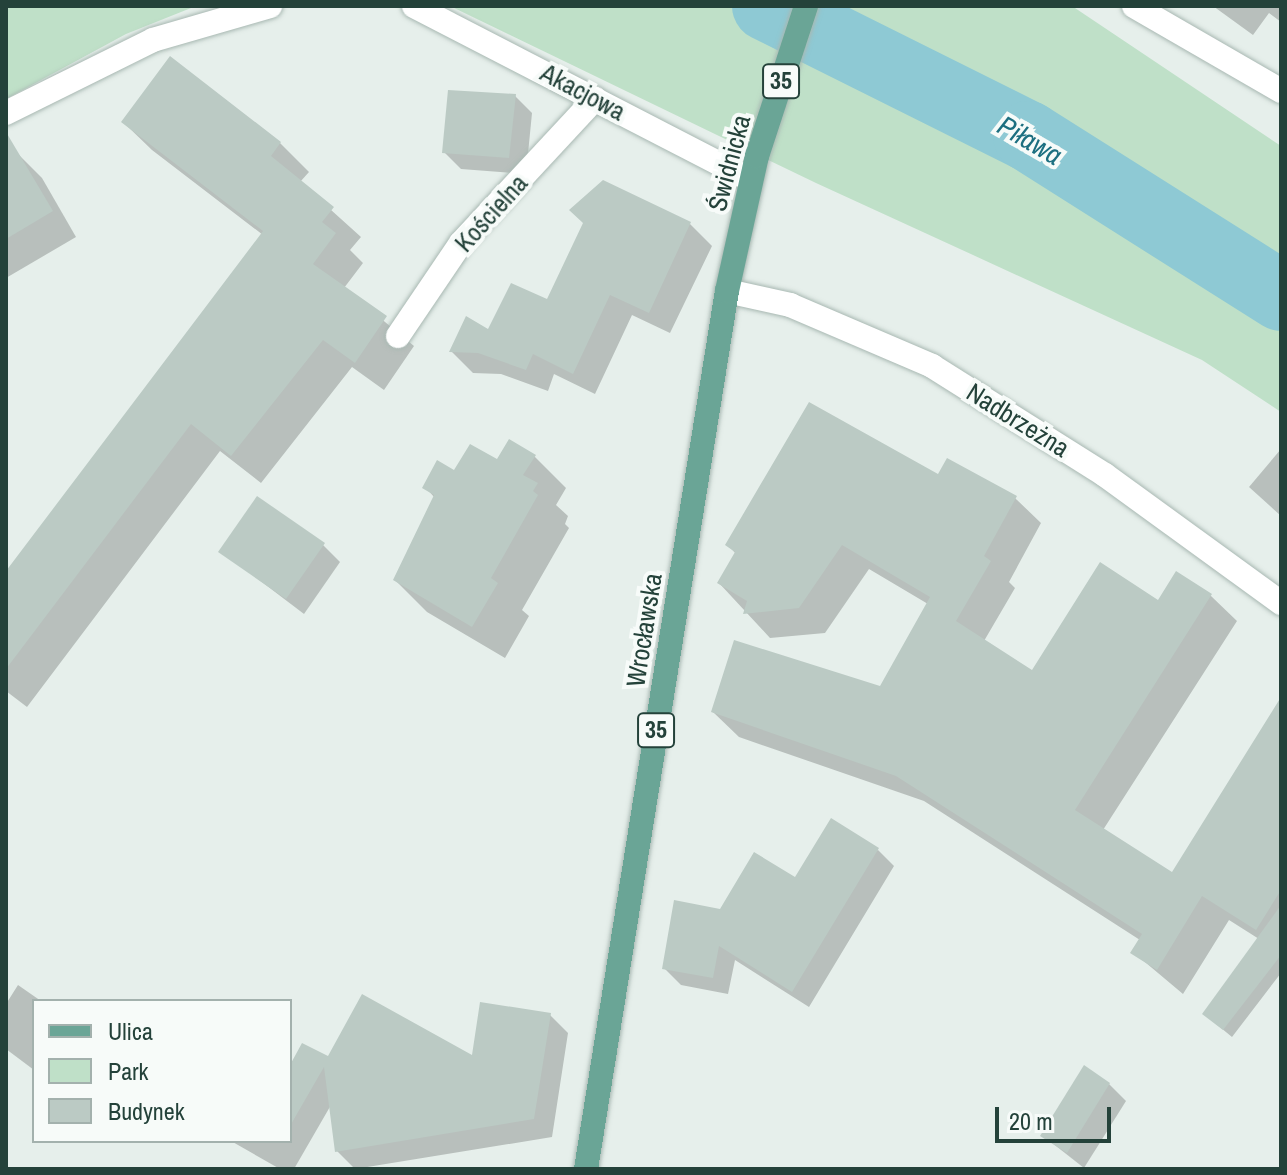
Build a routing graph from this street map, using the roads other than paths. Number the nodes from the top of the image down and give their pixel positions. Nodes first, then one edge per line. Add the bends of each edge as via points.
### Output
1 (270, 6) edge
2 (414, 6) edge
3 (806, 6) edge
4 (1134, 6) edge
5 (1281, 91) edge
6 (595, 99) junction
7 (6, 113) edge
8 (754, 168) junction
9 (727, 291) junction
10 (398, 336) dead end
11 (1281, 603) edge
12 (586, 1169) edge

1 - 7 street via 153,40
2 - 6 street, Akacjowa
3 - 8 main road, Świdnicka / 35
4 - 5 street
6 - 8 street, Akacjowa
6 - 10 street, Kościelna via 461,243
8 - 9 main road, Świdnicka / 35
9 - 11 street, Nadbrzeżna via 790,305 932,366 1105,475
9 - 12 main road, Wrocławska / 35

